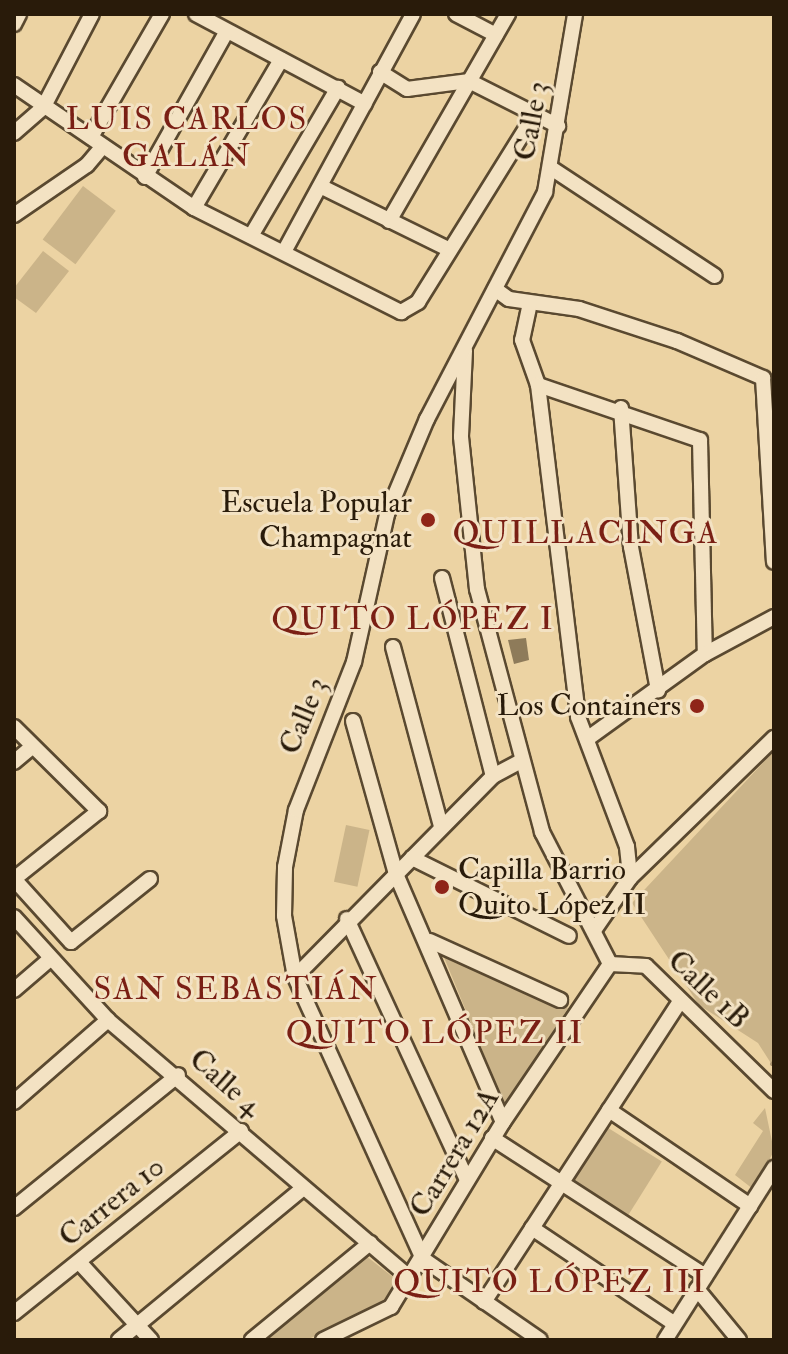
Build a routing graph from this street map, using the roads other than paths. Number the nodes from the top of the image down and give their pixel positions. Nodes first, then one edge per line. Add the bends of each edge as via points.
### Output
1 (19, 14) edge
2 (92, 14) edge
3 (162, 14) edge
4 (196, 14) edge
5 (413, 14) edge
6 (456, 14) edge
7 (508, 14) edge
8 (575, 14) edge
9 (14, 24) edge
10 (227, 31) junction
11 (496, 35) junction
12 (281, 60) junction
13 (380, 72) junction
14 (469, 81) junction
15 (14, 85) edge
16 (338, 88) junction
17 (365, 104) junction
18 (43, 108) junction
19 (535, 114) junction
20 (558, 126) junction
21 (14, 133) edge
22 (97, 142) junction
23 (551, 168) junction
24 (145, 177) junction
25 (324, 188) junction
26 (194, 208) junction
27 (14, 215) edge
28 (389, 221) junction
29 (251, 236) junction
30 (285, 250) junction
31 (450, 250) junction
32 (715, 276) dead end
33 (495, 289) junction
34 (530, 303) junction
35 (466, 347) junction
36 (538, 385) junction
37 (621, 408) junction
38 (774, 562) edge
39 (442, 578) dead end
40 (774, 617) edge
41 (393, 647) dead end
42 (705, 654) junction
43 (658, 690) junction
44 (353, 721) dead end
45 (14, 727) edge
46 (774, 738) edge
47 (587, 739) junction
48 (32, 747) junction
49 (14, 762) edge
50 (519, 762) junction
51 (493, 776) junction
52 (441, 826) junction
53 (412, 858) junction
54 (396, 874) junction
55 (630, 878) junction
56 (14, 879) edge
57 (150, 879) dead end
58 (14, 917) edge
59 (347, 919) junction
60 (595, 929) junction
61 (569, 936) dead end
62 (430, 941) junction
63 (50, 959) junction
64 (610, 964) junction
65 (295, 977) junction
66 (14, 990) edge
67 (560, 1000) dead end
68 (680, 1001) junction
69 (108, 1020) junction
70 (178, 1075) junction
71 (774, 1091) edge
72 (14, 1102) edge
73 (609, 1110) junction
74 (503, 1122) junction
75 (241, 1131) junction
76 (492, 1138) junction
77 (774, 1168) edge
78 (467, 1180) junction
79 (562, 1183) junction
80 (300, 1191) junction
81 (750, 1206) junction
82 (14, 1208) edge
83 (532, 1228) junction
84 (370, 1243) junction
85 (423, 1259) junction
86 (79, 1262) junction
87 (410, 1278) junction
88 (701, 1282) junction
89 (484, 1302) junction
90 (14, 1313) edge
91 (675, 1324) junction
92 (138, 1325) junction
93 (119, 1340) edge
94 (151, 1340) edge
95 (252, 1340) edge
96 (323, 1340) edge
97 (540, 1340) edge
98 (665, 1340) edge
99 (739, 1340) edge

1 - 9 street
2 - 18 street
3 - 22 street
4 - 10 street
5 - 13 street
6 - 11 street
7 - 11 street
8 - 20 street, Calle 3
10 - 12 street
10 - 24 street
11 - 14 street
12 - 16 street
12 - 26 street
13 - 14 street via 407,89
13 - 17 street
14 - 19 street
14 - 28 street
15 - 18 street
16 - 17 street
16 - 29 street
17 - 25 street
18 - 21 street
18 - 22 street
19 - 20 street
19 - 31 street
20 - 23 street, Calle 3
22 - 24 street
22 - 27 street via 87,165
23 - 32 street
23 - 33 street, Calle 3
24 - 26 street
25 - 28 street
25 - 30 street
26 - 29 street
28 - 31 street
29 - 30 street
30 - 31 street via 401,312 418,302
33 - 34 street
33 - 35 street, Calle 3
34 - 36 street via 522,340
34 - 38 street via 579,309 663,336 763,378
35 - 50 street via 461,437 469,533
35 - 65 street, Calle 3 via 427,419 387,514 354,662 296,810 283,892
36 - 37 street
36 - 47 street via 578,717
37 - 42 street via 694,435 703,448
37 - 43 street via 631,547
39 - 51 street
40 - 42 street
41 - 52 street
42 - 43 street
43 - 47 street
44 - 54 street
45 - 48 street
46 - 55 street
47 - 55 street via 627,847
48 - 49 street
48 - 56 street via 99,811
50 - 51 street
50 - 60 street via 542,832
51 - 52 street
52 - 53 street
53 - 54 street
53 - 61 street
54 - 59 street
54 - 62 street
55 - 60 street
56 - 57 street via 71,942
58 - 63 street, Calle 4
59 - 65 street
59 - 78 street
60 - 64 street
62 - 67 street
62 - 74 street
63 - 66 street
63 - 69 street, Calle 4
64 - 68 street, Calle 1B via 646,966
64 - 74 street, Carrera 12A
65 - 85 street, Calle 3
68 - 71 street, Calle 1B
68 - 73 street
69 - 70 street, Calle 4
69 - 72 street
70 - 75 street, Calle 4
70 - 82 street
73 - 79 street
73 - 81 street
74 - 76 street, Carrera 12A
75 - 80 street, Calle 4
75 - 86 street, Carrera 10
76 - 78 street, Carrera 12A
76 - 79 street
77 - 81 street
78 - 85 street, Carrera 12A
79 - 83 street
79 - 88 street
80 - 84 street, Calle 4
80 - 92 street
81 - 88 street
83 - 89 street
83 - 91 street
84 - 87 street, Calle 4
84 - 95 street
85 - 87 street, Carrera 12A
85 - 89 street
86 - 90 street, Carrera 10
86 - 92 street
87 - 96 street, Carrera 12A via 375,1319
88 - 91 street
88 - 99 street
89 - 97 street
91 - 98 street
92 - 93 street
92 - 94 street

